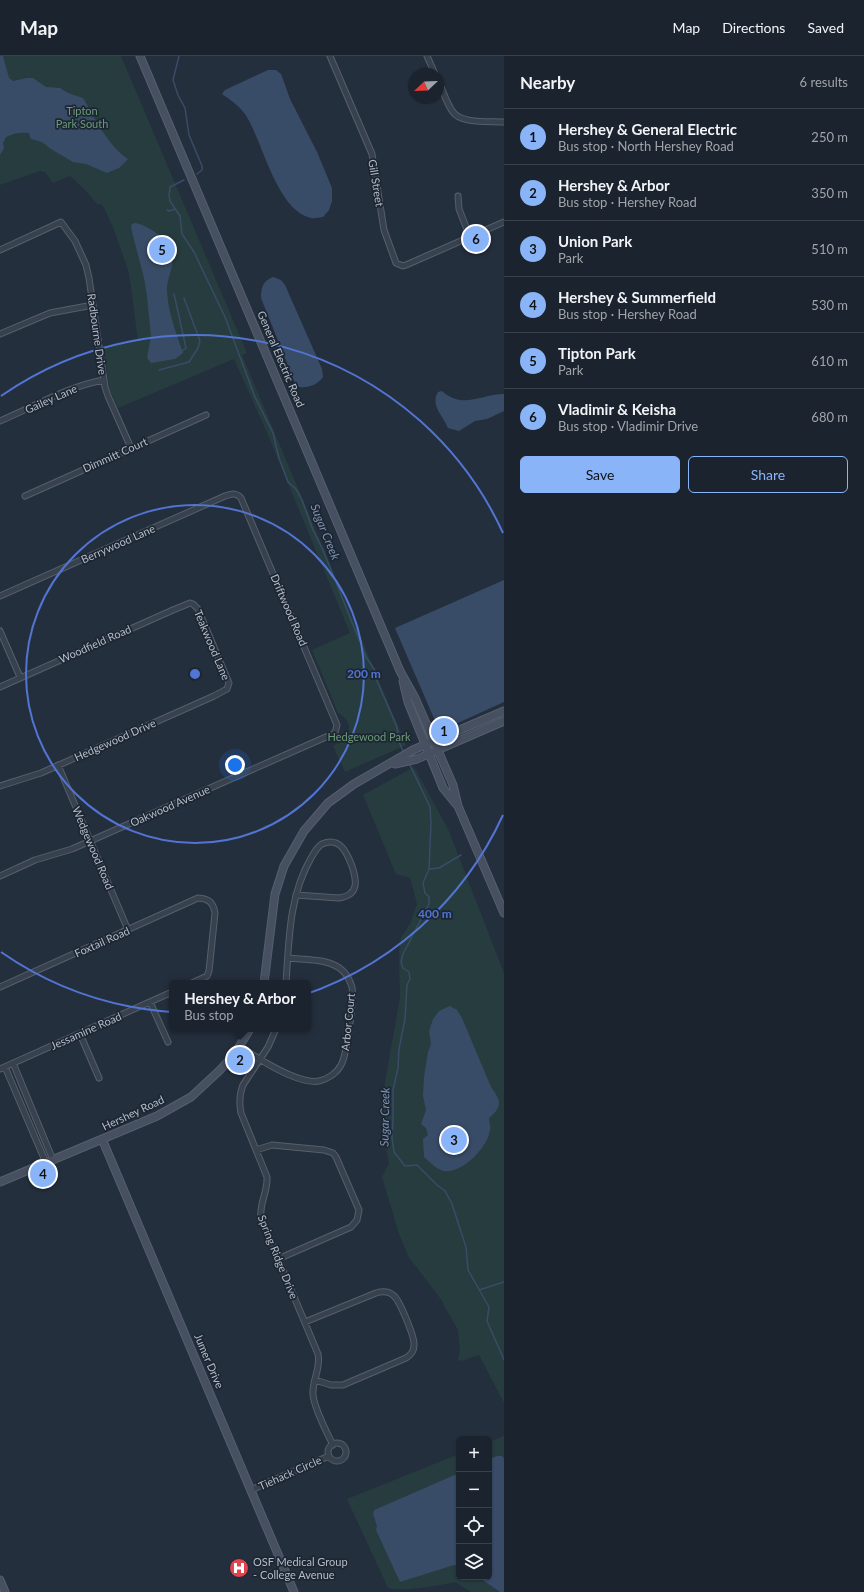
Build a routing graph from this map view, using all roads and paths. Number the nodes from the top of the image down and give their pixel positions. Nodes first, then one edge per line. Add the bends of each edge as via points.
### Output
1 (140, 56) edge
2 (330, 56) edge
3 (427, 56) edge
4 (432, 68) edge
5 (444, 93) edge
6 (504, 122) edge
7 (458, 196) dead end
8 (504, 222) edge
9 (470, 237) junction
10 (0, 250) edge
11 (93, 305) junction
12 (0, 334) edge
13 (104, 380) junction
14 (206, 415) dead end
15 (0, 421) edge
16 (131, 448) junction
17 (237, 494) joint
18 (25, 496) dead end
19 (0, 596) edge
20 (192, 604) joint
21 (0, 631) edge
22 (400, 671) junction
23 (20, 677) junction
24 (0, 687) edge
25 (228, 688) joint
26 (504, 711) edge
27 (504, 722) edge
28 (337, 729) joint
29 (434, 741) junction
30 (425, 745) junction
31 (438, 750) junction
32 (429, 754) junction
33 (58, 765) junction
34 (389, 765) junction
35 (0, 786) edge
36 (458, 806) junction
37 (90, 841) junction
38 (0, 876) edge
39 (296, 895) junction
40 (504, 912) edge
41 (128, 930) junction
42 (288, 958) junction
43 (198, 980) edge
44 (264, 980) edge
45 (286, 980) edge
46 (0, 988) edge
47 (169, 993) edge
48 (150, 1002) junction
49 (248, 1032) edge
50 (274, 1032) edge
51 (80, 1034) junction
52 (168, 1042) dead end
53 (239, 1046) junction
54 (260, 1060) junction
55 (12, 1063) junction
56 (6, 1066) junction
57 (0, 1069) edge
58 (99, 1078) dead end
59 (35, 1119) junction
60 (29, 1122) junction
61 (102, 1140) junction
62 (256, 1150) junction
63 (49, 1162) junction
64 (0, 1182) edge
65 (278, 1259) junction
66 (305, 1322) junction
67 (315, 1380) junction
68 (333, 1445) junction
69 (329, 1456) junction
70 (252, 1490) junction
71 (0, 1580) edge
72 (5, 1592) edge
73 (294, 1592) edge

1 - 22 main road, General Electric Road
2 - 9 street, Gill Street via 372,154 384,230 394,260 399,266 406,265
3 - 4 street
5 - 6 street via 457,116 466,120
7 - 9 street via 459,209
8 - 9 street
10 - 11 street, Radbourne Drive via 61,222 84,259
11 - 12 street via 50,312
11 - 13 street, Radbourne Drive
13 - 15 street, Gailey Lane via 75,388
13 - 16 street, Radbourne Drive via 108,396
14 - 16 street, Dimmitt Court
16 - 18 street, Dimmitt Court
17 - 19 street, Berrywood Lane via 225,496
17 - 28 street, Driftwood Road via 241,498 283,596
20 - 23 street, Woodfield Road
20 - 25 street, Teakwood Lane via 198,609 228,680
21 - 23 street
22 - 29 main road, General Electric Road via 416,698
22 - 30 main road, General Electric Road via 408,702
23 - 24 street, Woodfield Road
25 - 33 street, Hedgewood Drive
26 - 29 main road
27 - 31 main road
28 - 37 street, Oakwood Avenue via 335,733
29 - 30 main road
29 - 31 main road, General Electric Road
30 - 32 main road, General Electric Road
30 - 34 main road
31 - 32 main road
31 - 36 main road, General Electric Road
32 - 34 main road via 417,760
32 - 36 main road, General Electric Road via 443,788
33 - 35 street, Hedgewood Drive
33 - 37 street, Wedgewood Road
34 - 44 main road via 354,784 328,803 304,831 284,866 275,894
36 - 40 main road, General Electric Road
37 - 38 street, Oakwood Avenue via 35,860
37 - 41 street, Wedgewood Road
39 - 39 street via 339,898 349,895 355,887 356,876 343,847 329,842 315,850
39 - 42 street
41 - 43 street, Foxtail Road via 198,898 210,901 215,913 209,971 207,976
41 - 46 street, Foxtail Road
42 - 45 street
42 - 54 street, Arbor Court via 331,963 347,976 352,993 344,1060 331,1076 312,1081 304,1080
47 - 48 street, Jessamine Road
48 - 51 street, Jessamine Road
48 - 52 street
49 - 53 main road, Hershey Road
50 - 54 street, Spring Ridge Drive
51 - 55 street, Jessamine Road
51 - 58 street
53 - 54 street, Arbor Court
53 - 61 main road, Hershey Road via 219,1072 191,1097 157,1116
54 - 62 street, Spring Ridge Drive via 243,1085 239,1100 241,1113
55 - 56 street, Jessamine Road
55 - 59 street
56 - 57 street, Jessamine Road
56 - 60 street
59 - 60 street
59 - 63 street
60 - 63 street
61 - 63 main road, Hershey Road
61 - 70 main road, Jumer Drive
62 - 65 street, Spring Ridge Drive via 267,1178 267,1188 260,1205 261,1218
62 - 65 street via 272,1145 329,1151 336,1157 359,1210 358,1220 351,1228
63 - 64 main road, Hershey Road
65 - 66 street, Spring Ridge Drive
66 - 67 street, Spring Ridge Drive via 319,1360
66 - 67 street via 384,1292 397,1299 414,1340 413,1350 406,1358 343,1385 331,1385
67 - 68 street, Spring Ridge Drive via 313,1398
68 - 69 street via 328,1451
68 - 69 street via 341,1445 345,1449 345,1455 339,1461
69 - 70 street, Tiehack Circle
70 - 73 main road, Jumer Drive
71 - 72 main road

